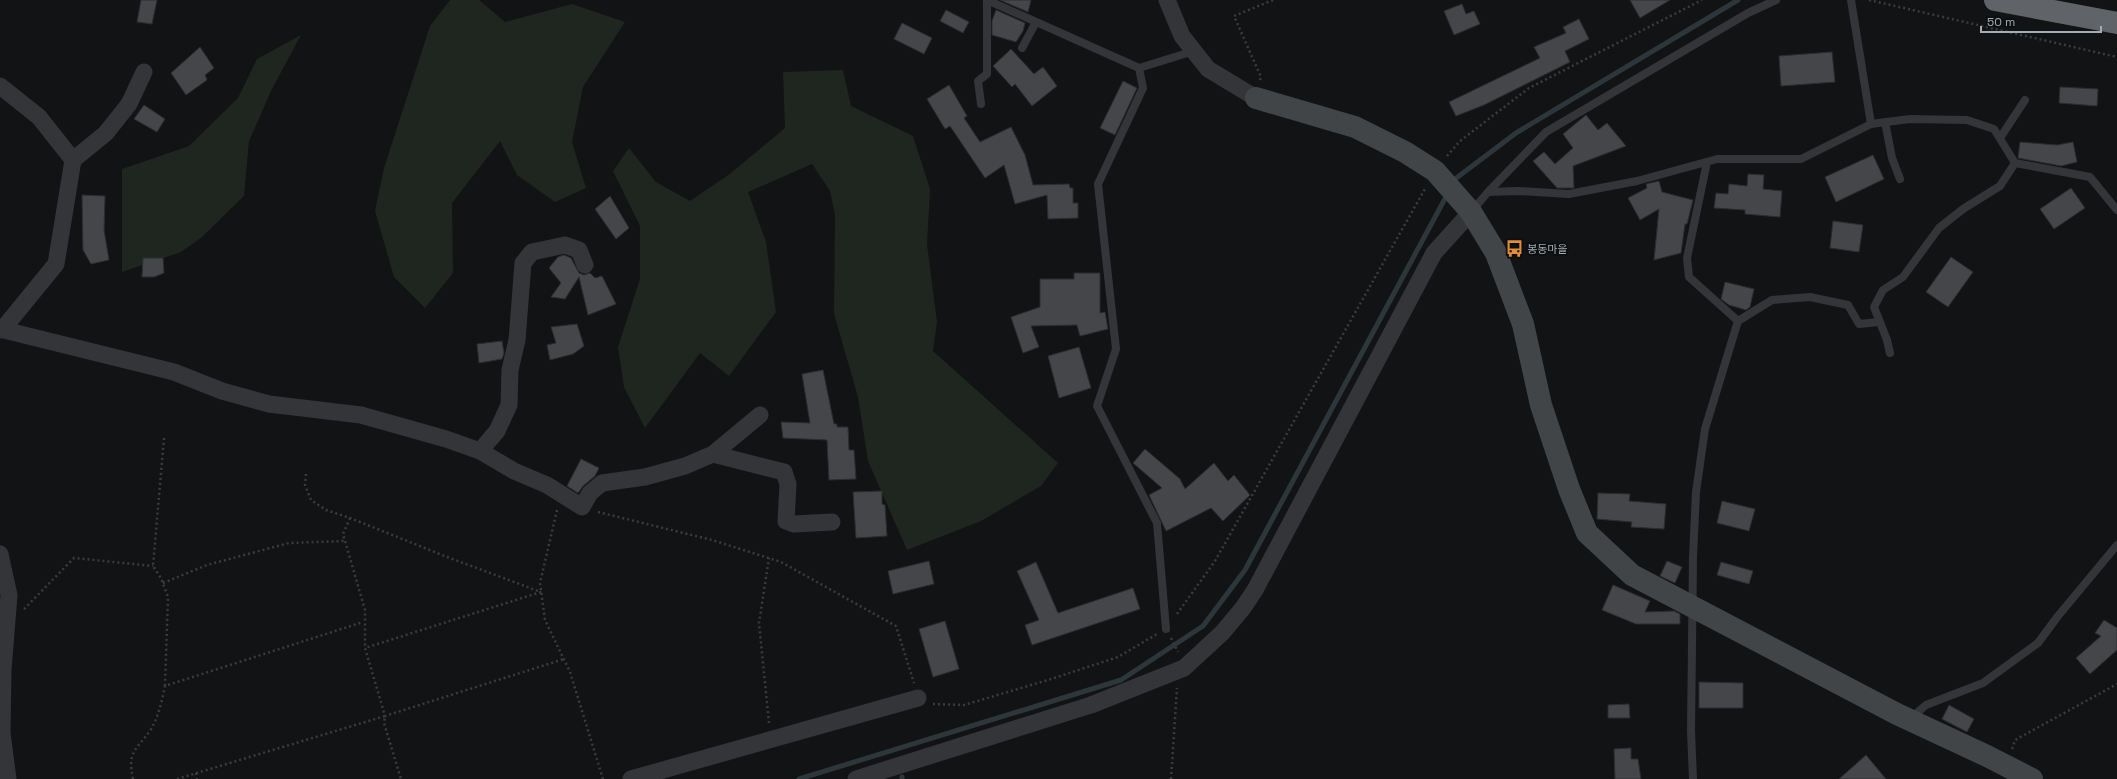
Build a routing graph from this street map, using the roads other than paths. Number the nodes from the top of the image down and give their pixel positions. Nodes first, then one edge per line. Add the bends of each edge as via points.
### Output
1 (987, 0) edge
2 (1166, 0) edge
3 (1776, 0) edge
4 (1851, 0) edge
5 (1995, 0) edge
6 (1036, 22) junction
7 (2117, 23) edge
8 (1022, 48) dead end
9 (1194, 51) junction
10 (1139, 68) junction
11 (144, 72) dead end
12 (0, 86) edge
13 (1256, 98) joint
14 (2025, 100) dead end
15 (982, 104) dead end
16 (1885, 122) junction
17 (1871, 124) junction
18 (2000, 138) junction
19 (74, 160) junction
20 (1707, 162) junction
21 (2015, 162) junction
22 (1900, 179) dead end
23 (1488, 192) junction
24 (2117, 210) edge
25 (1471, 212) junction
26 (584, 265) dead end
27 (1738, 321) junction
28 (1879, 322) junction
29 (1, 329) edge
30 (1890, 353) dead end
31 (760, 415) dead end
32 (480, 451) junction
33 (713, 454) junction
34 (832, 522) dead end
35 (2117, 545) edge
36 (0, 554) edge
37 (1693, 607) junction
38 (1166, 629) road end
39 (918, 698) road end
40 (1909, 720) junction
41 (8, 779) edge
42 (630, 779) edge
43 (856, 779) edge
44 (1694, 779) edge
45 (2032, 779) edge

1 - 6 lane
1 - 15 lane via 986,74 978,81
2 - 9 street via 1182,36
3 - 23 lane via 1748,13 1546,132
4 - 17 lane
5 - 7 highway
6 - 8 lane
6 - 10 lane
9 - 10 lane
9 - 13 street via 1208,69
10 - 38 lane via 1143,88 1098,184 1116,349 1097,406 1157,523
11 - 19 street via 129,104 110,127
12 - 19 street via 39,117
13 - 25 street via 1355,127 1406,152 1435,171
14 - 18 lane
16 - 17 lane
16 - 18 lane via 1910,119 1967,120 1994,129
16 - 22 lane via 1892,158
17 - 20 lane via 1800,159 1717,159
18 - 21 lane
19 - 29 street via 56,264
20 - 23 lane via 1636,181 1569,194 1518,190
20 - 27 lane via 1687,258 1689,277
21 - 24 lane via 2090,177
21 - 28 lane via 2000,186 1963,208 1939,228 1903,277 1883,290 1874,308
23 - 25 lane
25 - 37 street via 1496,252 1523,324 1541,405 1568,489 1587,533 1632,575
25 - 43 street via 1434,253 1255,590 1222,633 1182,663 1092,705
26 - 32 street via 579,250 565,245 532,252 523,263 519,326 510,370 509,405 497,431
27 - 28 lane via 1772,300 1810,297 1848,305 1859,324
27 - 37 lane via 1705,429 1696,492 1692,557
28 - 30 lane
29 - 32 street via 174,372 222,391 269,404 361,415 405,426
31 - 33 street
32 - 33 street via 582,507 590,493 602,483 645,477 685,466
33 - 34 street via 784,472 788,484 786,521 794,524
35 - 40 lane via 2038,643 1983,683 1926,705
36 - 41 street via 9,595 3,670 2,733
37 - 40 street
37 - 44 lane
39 - 42 street
40 - 45 street

